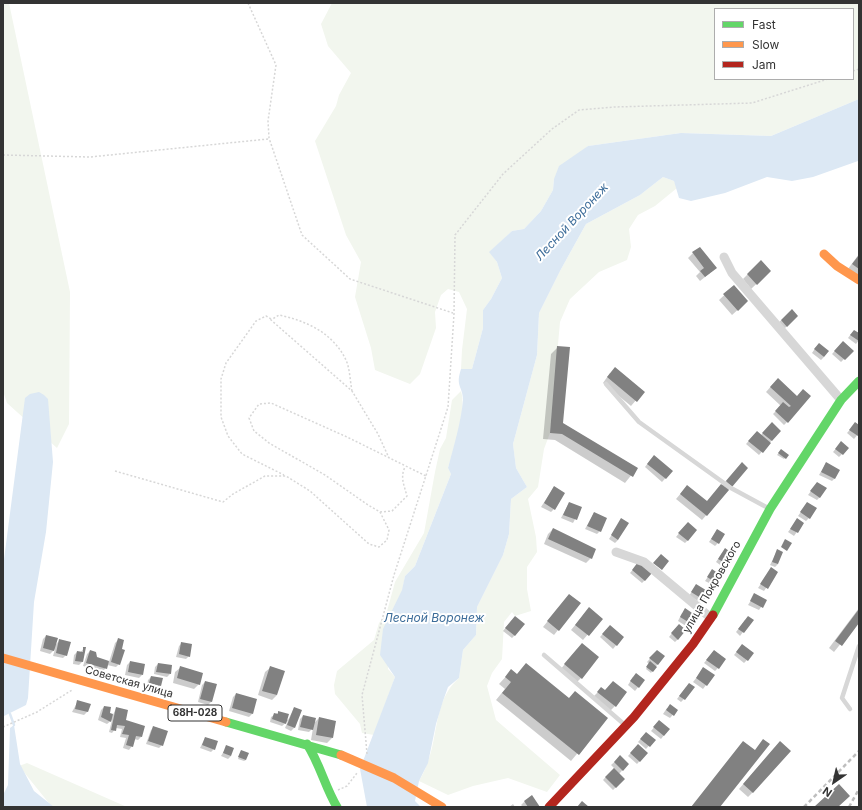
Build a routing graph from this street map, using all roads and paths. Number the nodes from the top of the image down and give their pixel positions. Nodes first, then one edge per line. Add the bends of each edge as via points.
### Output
1 (248, 3) edge
2 (825, 80) edge
3 (269, 138) junction
4 (3, 154) edge
5 (824, 254) dead end
6 (724, 257) dead end
7 (859, 280) edge
8 (454, 314) junction
9 (271, 320) junction
10 (859, 380) edge
11 (606, 384) dead end
12 (352, 391) junction
13 (841, 400) junction
14 (389, 458) junction
15 (406, 466) junction
16 (115, 471) dead end
17 (286, 476) junction
18 (426, 476) junction
19 (770, 509) junction
20 (380, 512) junction
21 (616, 552) dead end
22 (711, 618) junction
23 (859, 646) edge
24 (544, 655) dead end
25 (3, 658) edge
26 (77, 688) dead end
27 (850, 709) dead end
28 (626, 726) junction
29 (3, 727) edge
30 (307, 744) junction
31 (365, 759) dead end
32 (360, 769) dead end
33 (328, 792) junction
34 (337, 807) edge
35 (442, 807) edge
36 (548, 807) edge

1 - 3 path via 276,65 268,121
2 - 8 path via 752,103 579,110 552,129 503,174 455,235
3 - 4 path via 90,157
3 - 8 path via 302,235 350,279
5 - 7 street
6 - 13 street via 732,273
8 - 18 path via 448,408
9 - 12 path
9 - 12 path via 279,315 296,318 323,332 336,344 346,361
9 - 17 path via 266,316 256,322 226,363 221,379 221,417 228,436 242,454
10 - 13 street, улица Покровского
11 - 19 lane via 639,422 731,488
12 - 14 path
13 - 19 street, улица Покровского
14 - 15 path
14 - 20 path via 271,403 259,404 249,418 254,431 269,443 325,475
15 - 18 path
15 - 20 path via 402,479 408,496 392,511
16 - 17 path via 222,502 265,476
17 - 20 path via 310,491 369,544 379,547 387,540 389,530
18 - 31 path via 394,576 362,695 367,754
19 - 22 street, улица Покровского
21 - 22 street via 644,562
22 - 28 street, улица Покровского
23 - 27 lane via 842,698
24 - 28 lane
25 - 30 street, Советская улица / 68Н-028
26 - 29 path via 65,692 37,712
28 - 36 street, улица Покровского
30 - 33 street via 314,755
30 - 35 street, Советская улица / 68Н-028, bridge via 389,773
32 - 33 path via 347,786
33 - 34 street

